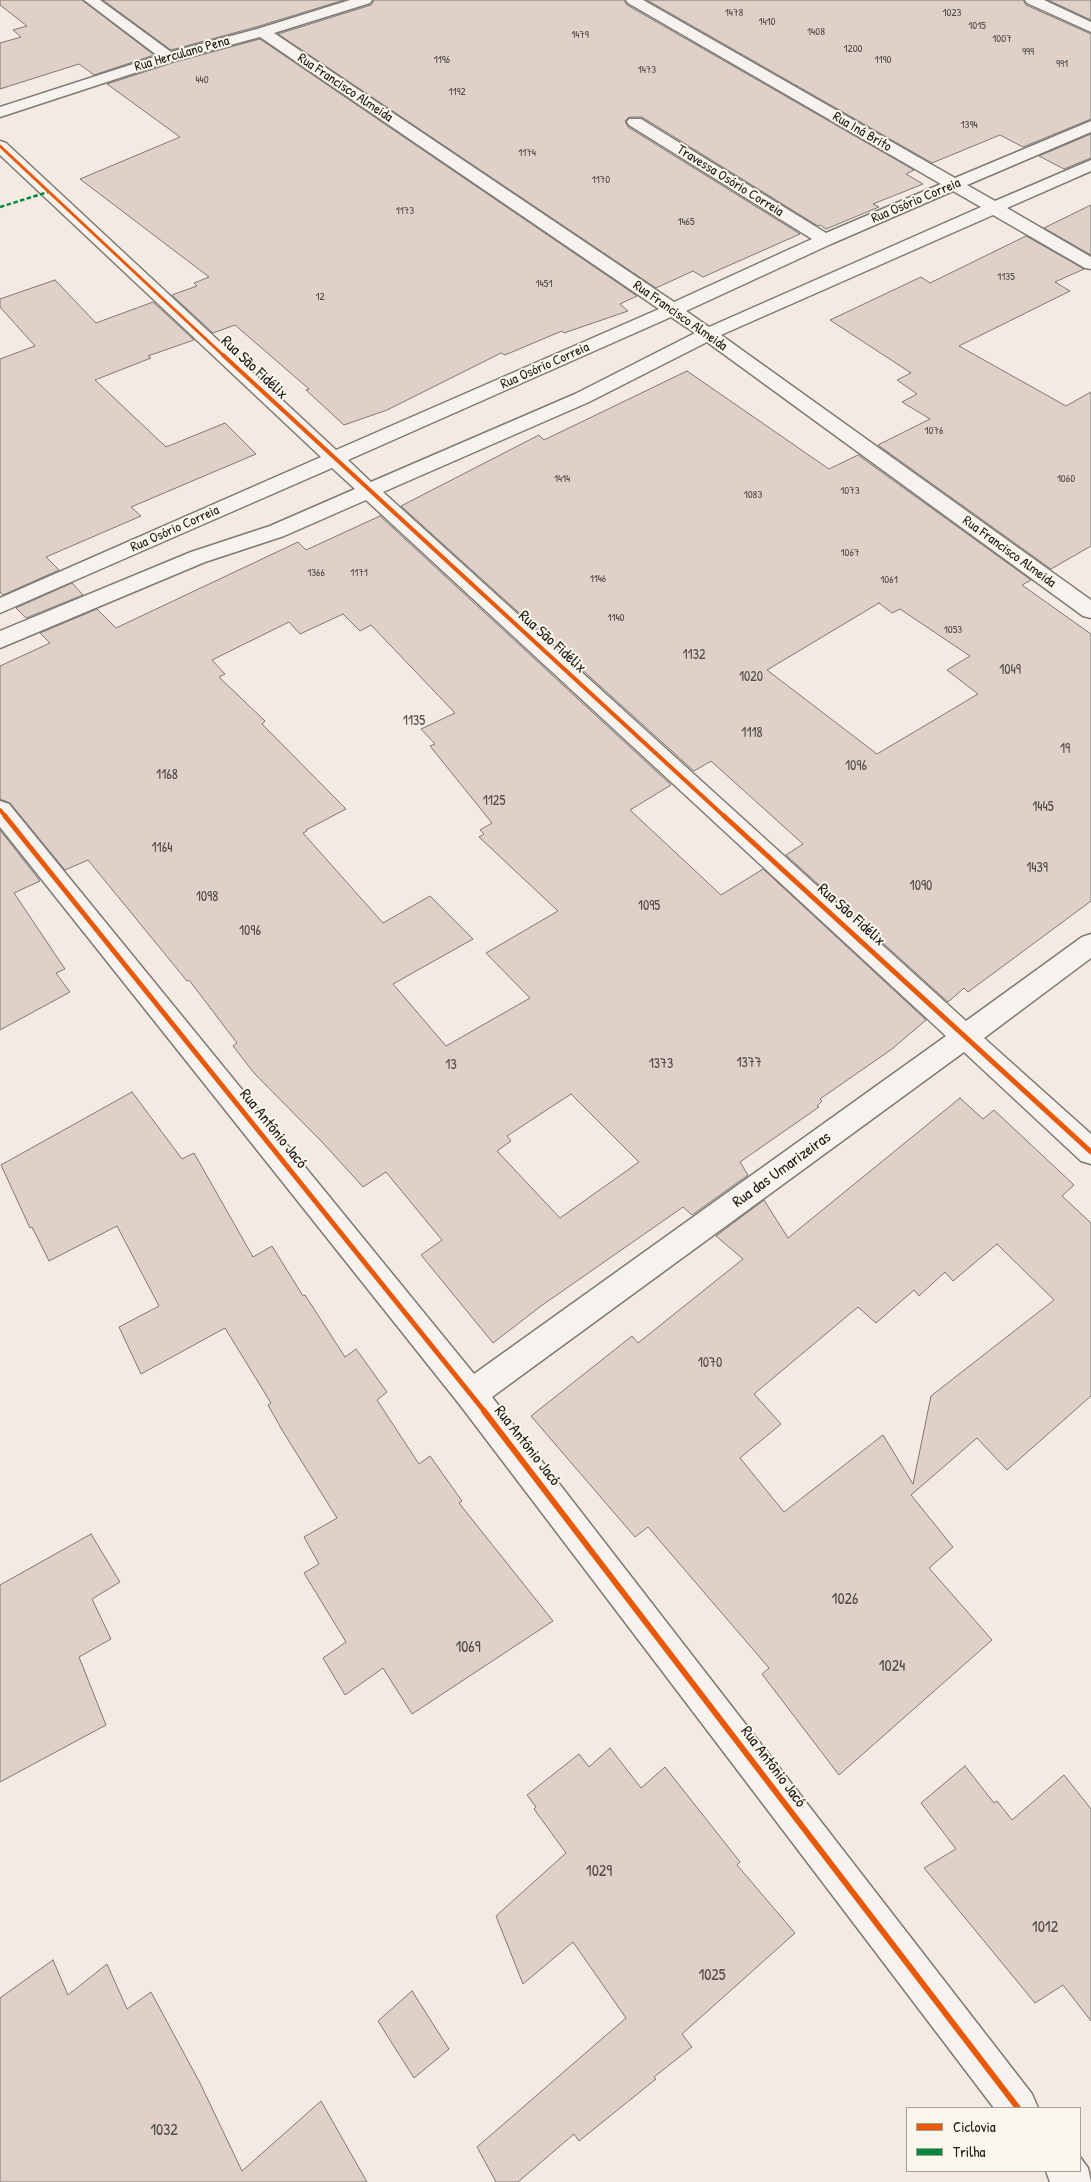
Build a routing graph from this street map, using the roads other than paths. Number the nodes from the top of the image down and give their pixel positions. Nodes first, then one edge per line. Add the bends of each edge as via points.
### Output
1 (92, 0) edge
2 (364, 0) edge
3 (633, 0) edge
4 (1032, 0) edge
5 (1091, 28) edge
6 (262, 32) junction
7 (169, 56) junction
8 (0, 112) edge
9 (635, 122) dead end
10 (1091, 126) edge
11 (0, 146) edge
12 (1091, 165) edge
13 (954, 185) junction
14 (993, 208) junction
15 (825, 240) junction
16 (1091, 264) edge
17 (672, 310) junction
18 (708, 334) junction
19 (333, 458) junction
20 (368, 490) junction
21 (0, 606) edge
22 (1091, 611) edge
23 (0, 640) edge
24 (0, 810) edge
25 (1091, 944) edge
26 (966, 1037) junction
27 (1091, 1152) edge
28 (471, 1394) junction
29 (1017, 2107) edge

1 - 7 street
2 - 6 street, Rua Herculano Pena
3 - 13 street, Rua Iná Brito
4 - 5 street
6 - 7 street, Rua Herculano Pena
6 - 17 street, Rua Francisco Almeida
7 - 8 street, Rua Herculano Pena
9 - 15 street, Travessa Osório Correia
10 - 13 street, Rua Osório Correia
11 - 19 street, Rua São Fidélix
12 - 14 street
13 - 14 street, Rua Iná Brito
13 - 15 street, Rua Osório Correia
14 - 16 street, Rua Iná Brito
14 - 18 street
15 - 17 street, Rua Osório Correia
17 - 18 street, Rua Francisco Almeida
17 - 19 street, Rua Osório Correia
18 - 20 street via 582,398
18 - 22 street, Rua Francisco Almeida
19 - 20 street, Rua São Fidélix
19 - 21 street, Rua Osório Correia
20 - 23 street via 277,531 198,556
20 - 26 street, Rua São Fidélix
24 - 28 street, Rua Antônio Jacó
25 - 26 street, Rua das Umarizeiras
26 - 27 street, Rua São Fidélix
26 - 28 street, Rua das Umarizeiras
28 - 29 street, Rua Antônio Jacó

